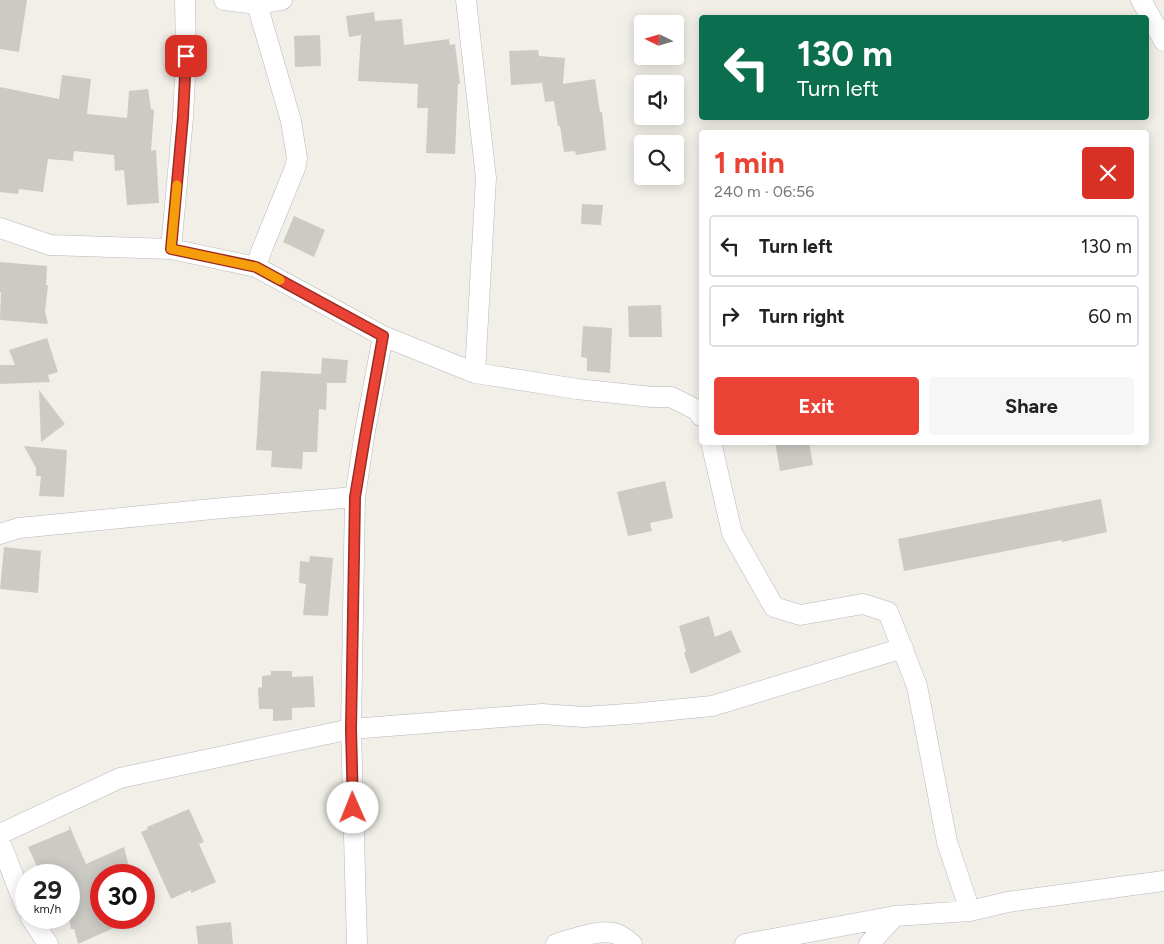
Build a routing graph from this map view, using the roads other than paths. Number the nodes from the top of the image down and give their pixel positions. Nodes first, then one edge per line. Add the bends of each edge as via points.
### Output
1 (185, 0) edge
2 (224, 0) edge
3 (282, 0) edge
4 (466, 0) edge
5 (1141, 0) edge
6 (257, 4) junction
7 (1164, 41) edge
8 (0, 228) edge
9 (171, 249) junction
10 (256, 267) junction
11 (383, 336) junction
12 (475, 373) junction
13 (699, 413) edge
14 (712, 445) edge
15 (355, 497) junction
16 (0, 534) edge
17 (903, 648) junction
18 (351, 729) junction
19 (0, 834) edge
20 (0, 842) edge
21 (15, 880) edge
22 (1164, 881) edge
23 (970, 911) junction
24 (895, 916) junction
25 (38, 929) edge
26 (48, 944) edge
27 (357, 944) edge
28 (556, 944) edge
29 (632, 944) edge
30 (745, 944) edge
31 (869, 944) edge

1 - 9 street via 183,117
2 - 6 street
3 - 6 street
4 - 12 street via 486,178
5 - 7 street
6 - 10 street via 291,121 297,158
8 - 9 street via 50,245
9 - 10 street
10 - 11 street
11 - 12 street
11 - 15 street
12 - 13 street via 577,389 671,397
14 - 17 street via 732,533 774,606 800,615 863,604 888,612
15 - 16 street via 19,528
15 - 18 street
17 - 18 street via 712,706 584,717 542,714
17 - 23 street via 917,686 947,842
18 - 19 street via 120,778
18 - 27 street
20 - 21 street
22 - 23 street via 1008,902
23 - 24 street
24 - 30 street
24 - 31 street
25 - 26 street
28 - 29 street via 607,932 618,934

